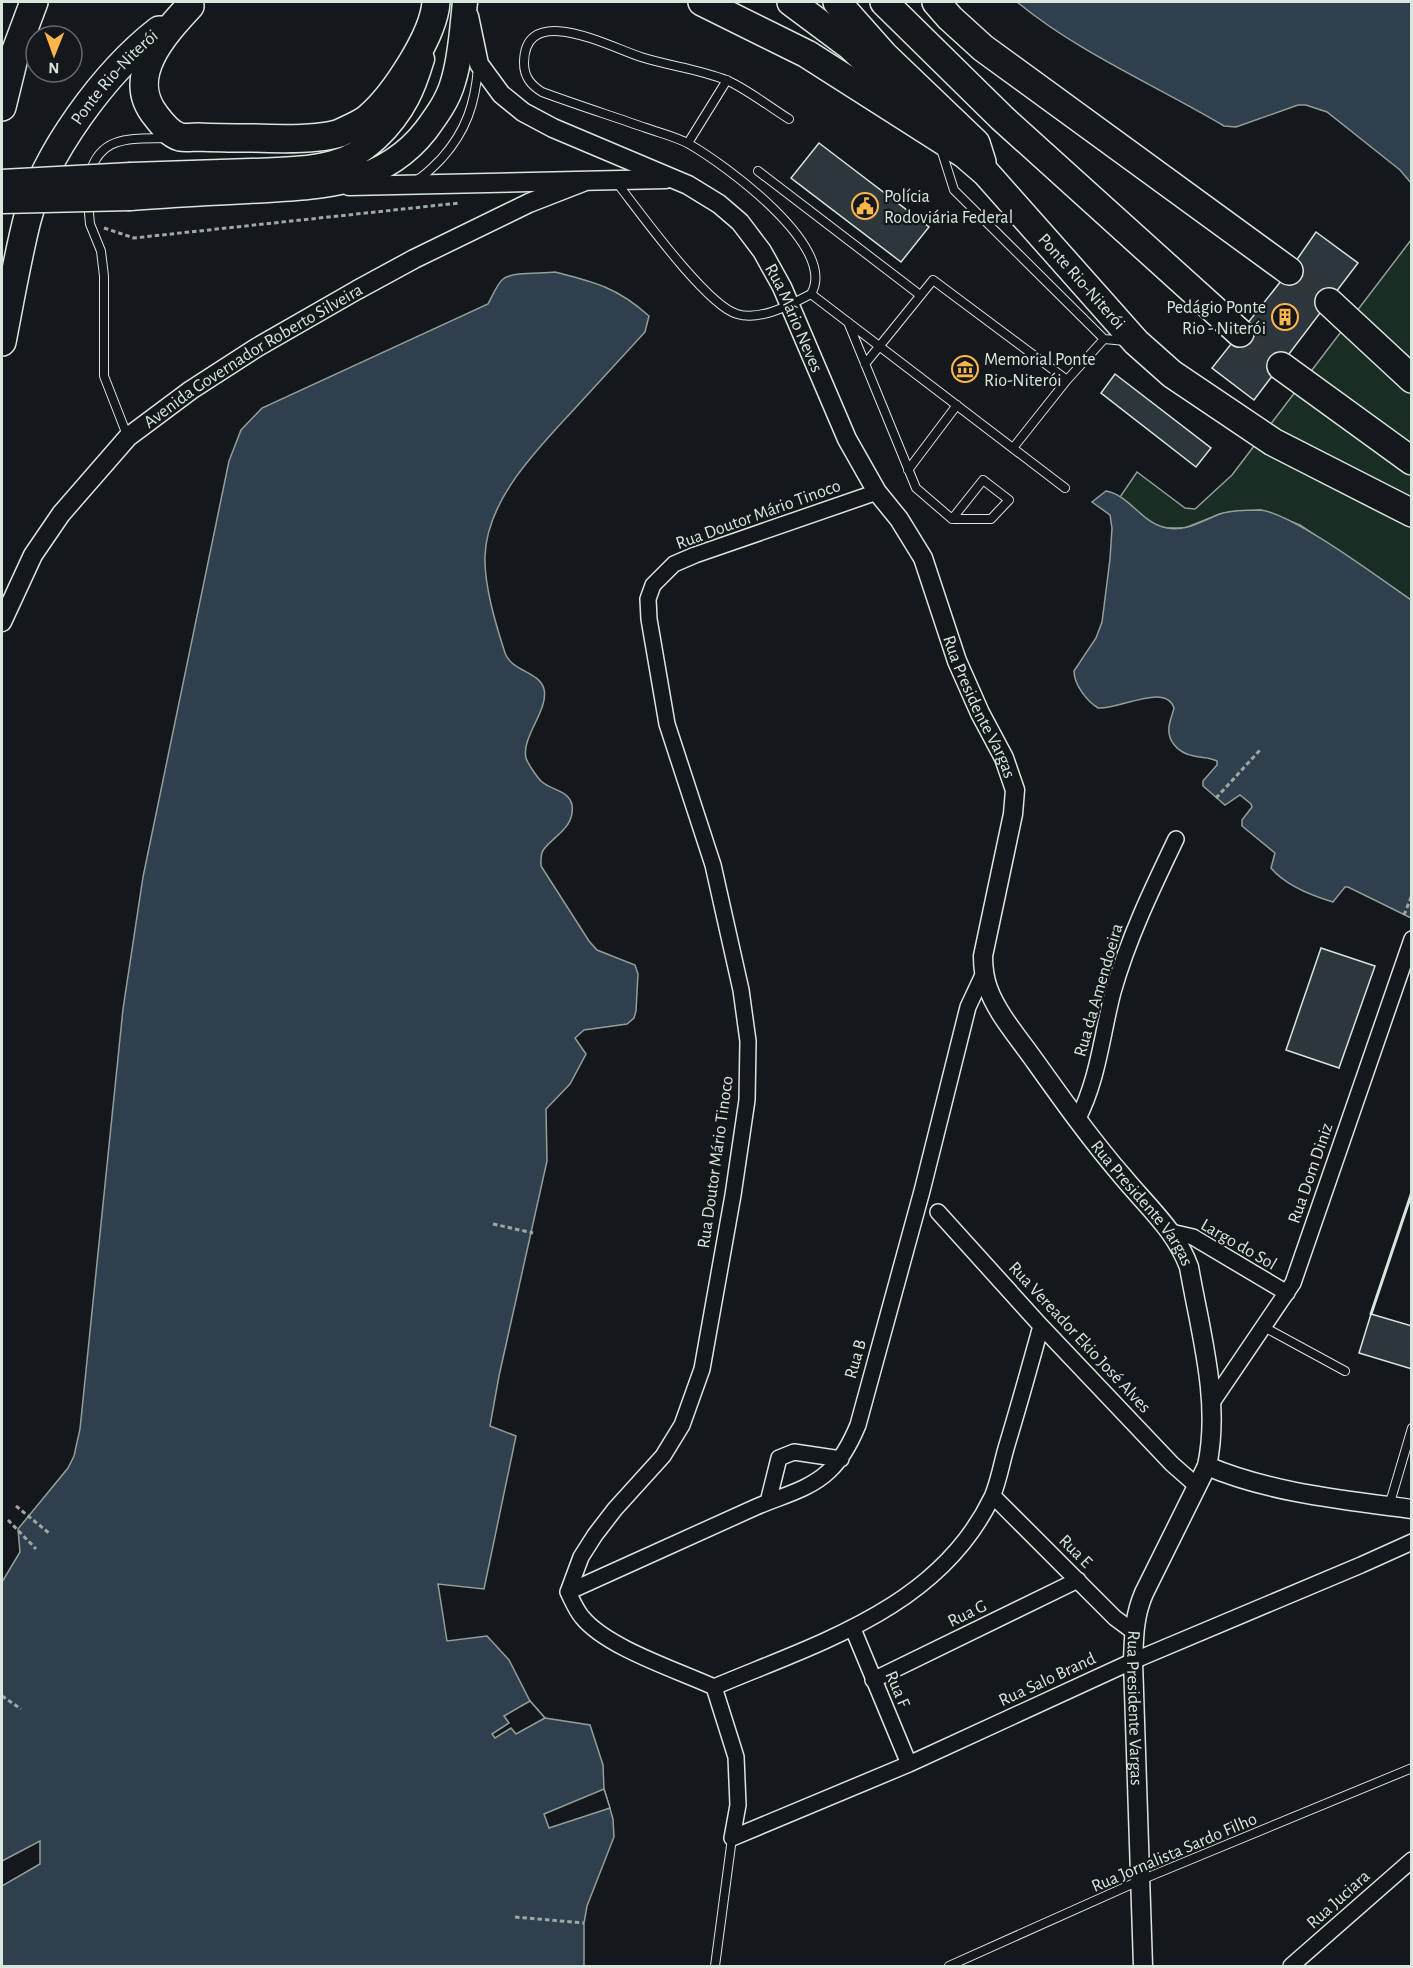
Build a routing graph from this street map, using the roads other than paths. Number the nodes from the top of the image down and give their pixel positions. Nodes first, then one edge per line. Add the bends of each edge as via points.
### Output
1 (34, 2) edge
2 (436, 2) edge
3 (466, 2) edge
4 (702, 2) edge
5 (791, 2) edge
6 (837, 2) edge
7 (884, 2) edge
8 (936, 2) edge
9 (194, 4) edge
10 (430, 31) junction
11 (479, 64) junction
12 (727, 80) junction
13 (2, 107) edge
14 (789, 119) dead end
15 (937, 136) junction
16 (180, 137) junction
17 (688, 143) junction
18 (964, 154) junction
19 (758, 171) dead end
20 (986, 173) junction
21 (671, 179) junction
22 (615, 180) junction
23 (2, 182) edge
24 (583, 182) junction
25 (411, 184) junction
26 (130, 186) junction
27 (308, 187) junction
28 (2, 201) edge
29 (1289, 271) tunnel mouth
30 (811, 294) junction
31 (920, 295) junction
32 (1329, 302) tunnel mouth
33 (789, 305) junction
34 (848, 322) junction
35 (1240, 333) tunnel mouth
36 (1104, 339) junction
37 (2, 342) edge
38 (1136, 342) junction
39 (879, 346) junction
40 (865, 364) junction
41 (1281, 366) tunnel mouth
42 (1412, 379) edge
43 (1067, 381) junction
44 (957, 405) junction
45 (128, 437) junction
46 (1013, 448) junction
47 (1412, 461) edge
48 (908, 470) junction
49 (1065, 488) dead end
50 (877, 492) junction
51 (1412, 513) edge
52 (952, 519) junction
53 (2, 622) edge
54 (1176, 839) dead end
55 (1412, 939) edge
56 (983, 975) junction
57 (1077, 1120) junction
58 (938, 1212) dead end
59 (1171, 1232) junction
60 (1287, 1293) junction
61 (1041, 1326) junction
62 (1264, 1327) junction
63 (1345, 1371) dead end
64 (1212, 1401) junction
65 (1412, 1428) edge
66 (841, 1459) junction
67 (1207, 1466) junction
68 (1197, 1486) junction
69 (993, 1496) junction
70 (768, 1502) junction
71 (1389, 1506) junction
72 (1412, 1509) edge
73 (1412, 1542) edge
74 (1078, 1580) junction
75 (568, 1592) junction
76 (853, 1629) junction
77 (1134, 1632) junction
78 (1133, 1661) junction
79 (873, 1680) junction
80 (714, 1687) junction
81 (909, 1764) junction
82 (1412, 1768) edge
83 (732, 1838) junction
84 (1412, 1860) edge
85 (1141, 1880) junction
86 (715, 1966) edge
87 (949, 1966) edge
88 (1143, 1966) edge
89 (1291, 1966) edge

1 - 13 highway via 16,50
2 - 10 highway
3 - 11 street, Rua Mário Neves
3 - 27 main road via 453,84 440,111 421,136 382,168 354,180
4 - 15 highway, Ponte Rio-Niterói via 807,54
5 - 18 highway via 850,46
6 - 20 highway via 884,55 976,143
7 - 35 highway via 1002,118
8 - 29 highway via 983,48
9 - 16 highway via 166,32 145,71 145,92 153,112
9 - 37 highway, Ponte Rio-Niterói via 147,39 116,69 85,106 48,167 28,218
10 - 16 highway via 391,94 367,119 338,133 267,139
10 - 26 main road via 407,98 392,122 357,152 335,163 308,168
11 - 21 street, Rua Mário Neves via 501,94 523,112
11 - 25 lane via 476,93 460,135 433,167
12 - 14 lane
12 - 17 lane
12 - 17 lane via 640,57 559,29 533,36 524,62 531,85
15 - 18 highway, Ponte Rio-Niterói
15 - 36 lane via 954,190
16 - 45 lane via 112,143 96,158 88,181 90,224 101,251 104,276 104,376
17 - 30 lane via 747,184 790,226 815,273
18 - 20 highway, Ponte Rio-Niterói
19 - 31 lane
20 - 38 highway, Ponte Rio-Niterói
21 - 22 street, Rua Mário Neves
21 - 33 street, Rua Mário Neves via 719,204 740,222 762,251
22 - 24 street, Rua Mário Neves
22 - 33 lane via 694,279 720,304 736,314 754,315
23 - 26 main road, bridge
24 - 25 street, Rua Mário Neves
24 - 45 street, Avenida Governador Roberto Silveira via 519,208 367,285 256,348
25 - 27 street, Rua Mário Neves
26 - 27 main road
26 - 28 main road, bridge
30 - 33 lane
30 - 34 lane
31 - 39 lane
31 - 43 lane via 933,280
32 - 42 highway
33 - 50 street, Rua Mário Neves via 847,439
34 - 39 lane
34 - 40 lane
36 - 38 lane
36 - 43 lane
38 - 51 highway, Ponte Rio-Niterói via 1172,374 1273,442
39 - 40 lane
39 - 44 lane
40 - 48 lane
41 - 47 highway
43 - 46 lane
44 - 46 lane
44 - 48 lane
45 - 53 street, Avenida Governador Roberto Silveira via 61,514 38,547
46 - 49 lane
48 - 52 lane via 915,488
50 - 56 street, Rua Presidente Vargas via 923,558 957,661 1015,789 985,943
50 - 75 street, Rua Doutor Mário Tinoco via 674,564 653,585 648,599 668,724 714,865 741,990 748,1041 747,1100 702,1370 682,1425 663,1456 595,1535 581,1557
52 - 52 lane via 983,480 1009,500 991,519
54 - 57 street, Rua da Amendoeira via 1133,932 1113,994 1088,1101
55 - 60 street, Rua Dom Diniz
56 - 57 street, Rua Presidente Vargas via 1011,1028
56 - 66 street, Rua B via 968,1007 858,1425
57 - 59 street, Rua Presidente Vargas
58 - 61 street, Rua Vereador Ekio José Alves
59 - 60 street, Largo do Sol via 1193,1237
59 - 64 street, Rua Presidente Vargas via 1189,1267
60 - 62 street, Rua Dom Diniz
61 - 68 street, Rua Vereador Ekio José Alves
61 - 69 street
62 - 63 lane
62 - 64 street, Rua Dom Diniz
64 - 67 street, Rua Presidente Vargas via 1212,1446
65 - 71 lane
66 - 70 street, Rua B via 812,1484
66 - 70 street via 794,1452 779,1458
67 - 68 street, Rua Presidente Vargas
67 - 71 street via 1266,1486
68 - 77 street, Rua Presidente Vargas via 1137,1609
69 - 74 street, Rua E
69 - 76 street via 954,1553 921,1587
70 - 75 street, Rua B
71 - 72 street
73 - 78 street, Rua Salo Brand
74 - 77 street, Rua E
74 - 79 street, Rua G
75 - 80 street via 583,1618 601,1633 625,1648
76 - 79 street, Rua F
76 - 80 street
77 - 78 street, Rua Presidente Vargas
78 - 81 street, Rua Salo Brand
78 - 85 street, Rua Presidente Vargas
79 - 81 street, Rua F
80 - 83 street via 736,1757 738,1805
81 - 83 street, Rua Salo Brand
82 - 85 lane, Rua Jornalista Sardo Filho
83 - 86 lane
84 - 89 street, Rua Juciara
85 - 87 lane, Rua Jornalista Sardo Filho
85 - 88 street, Rua Presidente Vargas

